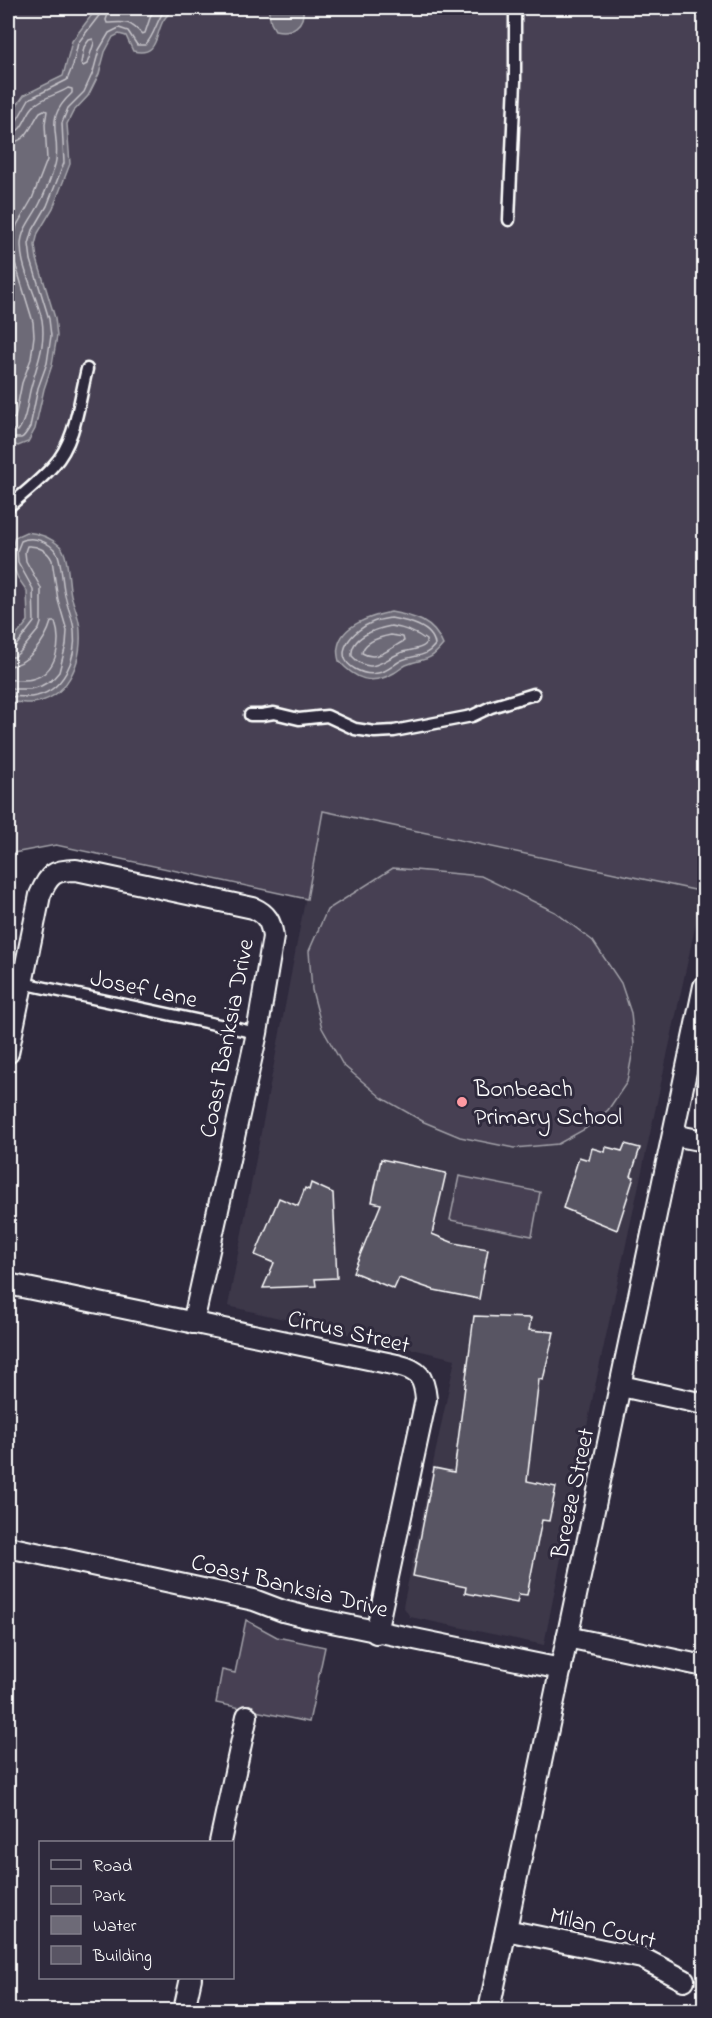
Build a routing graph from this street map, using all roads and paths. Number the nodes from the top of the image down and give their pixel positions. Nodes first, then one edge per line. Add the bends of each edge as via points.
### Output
1 (515, 8) edge
2 (509, 220) dead end
3 (87, 369) dead end
4 (8, 507) edge
5 (534, 694) dead end
6 (250, 715) dead end
7 (22, 983) junction
8 (705, 986) edge
9 (258, 1033) junction
10 (8, 1053) edge
11 (673, 1135) junction
12 (705, 1141) edge
13 (8, 1284) edge
14 (193, 1323) junction
15 (621, 1386) junction
16 (705, 1404) edge
17 (8, 1547) edge
18 (376, 1633) junction
19 (567, 1638) junction
20 (705, 1666) edge
21 (561, 1669) junction
22 (247, 1716) dead end
23 (220, 1841) edge
24 (506, 1930) junction
25 (191, 1979) edge
26 (684, 1980) dead end
27 (184, 2010) edge
28 (489, 2010) edge

1 - 2 lane
3 - 4 lane via 76,419 55,465
5 - 6 lane via 472,716 394,731 355,729 327,716 299,719 274,712
7 - 9 lane, Josef Lane
7 - 9 street, Coast Banksia Drive via 40,895 51,875 76,870 253,908 267,917 273,937
7 - 10 street, Coast Banksia Drive
8 - 11 street, Breeze Street
9 - 14 street, Coast Banksia Drive
11 - 12 street
11 - 15 street, Breeze Street
13 - 14 street, Cirrus Street
14 - 18 street, Cirrus Street via 410,1368 425,1385 426,1400
15 - 16 street
15 - 19 street, Breeze Street
17 - 18 street, Coast Banksia Drive via 254,1600 283,1611
18 - 21 street, Coast Banksia Drive
19 - 20 street
19 - 21 street, Breeze Street
21 - 24 street, Breeze Street
22 - 23 street
24 - 26 street, Milan Court via 642,1958
24 - 28 street, Breeze Street
25 - 27 street

